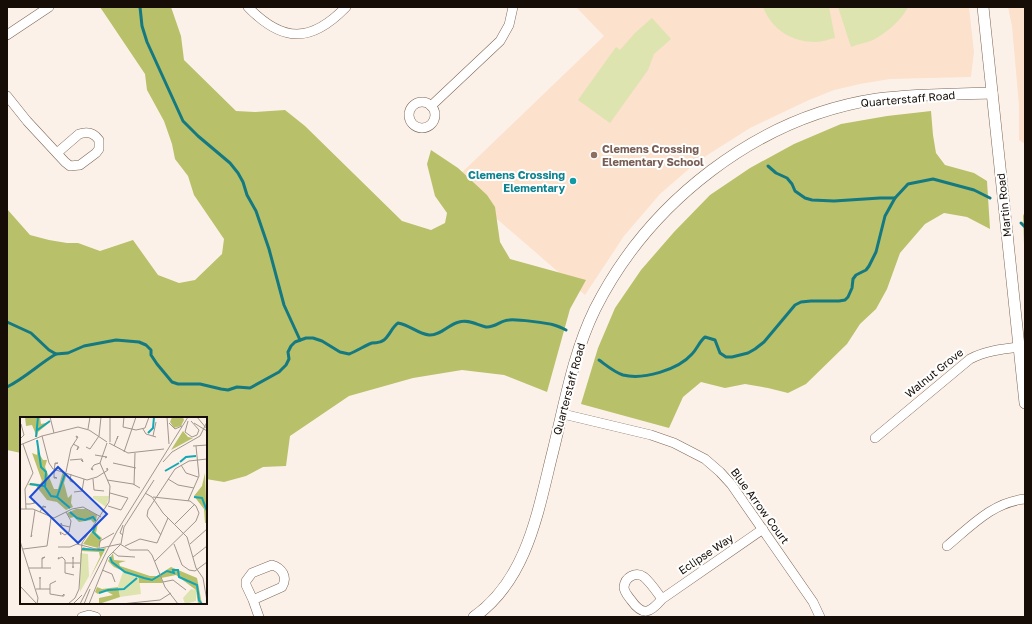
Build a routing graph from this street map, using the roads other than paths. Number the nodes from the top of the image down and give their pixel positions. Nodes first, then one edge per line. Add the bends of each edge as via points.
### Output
1 (49, 7) edge
2 (248, 7) edge
3 (346, 7) edge
4 (513, 7) edge
5 (983, 7) edge
6 (7, 35) edge
7 (992, 93) junction
8 (7, 96) edge
9 (431, 106) dead end
10 (57, 153) junction
11 (1019, 347) junction
12 (1025, 403) edge
13 (563, 414) junction
14 (875, 438) dead end
15 (1025, 499) edge
16 (763, 529) junction
17 (947, 546) dead end
18 (662, 599) dead end
19 (253, 600) dead end
20 (82, 617) edge
21 (96, 617) edge
22 (259, 617) edge
23 (474, 617) edge
24 (820, 617) edge

1 - 6 street
2 - 3 street via 271,26 294,34 326,25
4 - 9 street via 509,24 500,41
5 - 7 street, Martin Road
7 - 11 street, Martin Road
7 - 13 street, Quarterstaff Road via 912,96 848,105 795,122 745,148 709,173 650,227 610,282 594,311 582,342
8 - 10 street
10 - 10 street via 70,166 80,165 96,153 99,149 99,140 93,134 84,132
11 - 12 street, Martin Road
11 - 14 street, Walnut Grove via 979,354 970,359
13 - 16 street, Blue Arrow Court via 651,436 691,450 720,472
13 - 23 street, Quarterstaff Road via 526,549 504,587
15 - 17 street via 1014,500 995,508
16 - 18 street, Eclipse Way
16 - 24 street, Blue Arrow Court via 814,602
19 - 22 street
20 - 21 street

